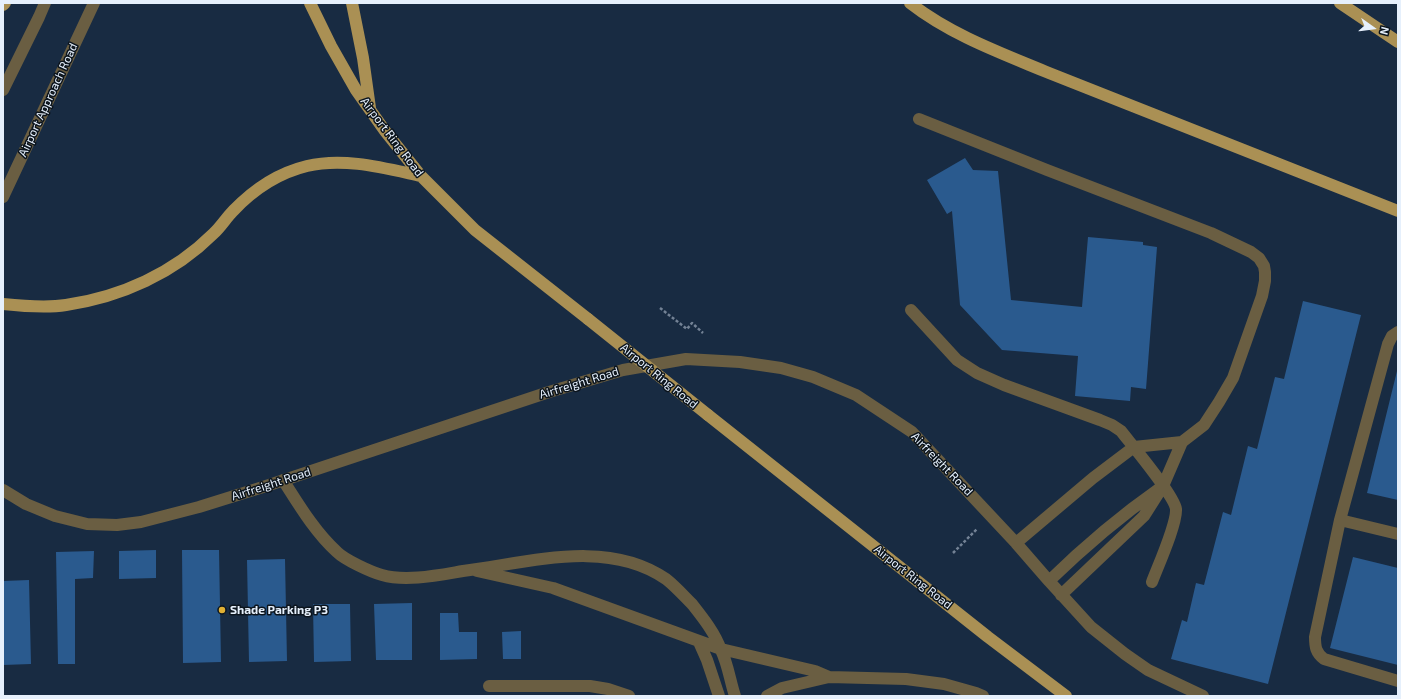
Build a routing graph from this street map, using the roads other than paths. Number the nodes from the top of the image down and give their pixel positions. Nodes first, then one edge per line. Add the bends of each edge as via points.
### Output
1 (45, 3) edge
2 (94, 3) edge
3 (310, 3) edge
4 (352, 3) edge
5 (910, 3) edge
6 (1340, 3) edge
7 (1398, 42) edge
8 (3, 90) edge
9 (370, 109) junction
10 (919, 119) dead end
11 (421, 176) junction
12 (3, 197) edge
13 (1398, 211) edge
14 (3, 304) edge
15 (910, 310) dead end
16 (1398, 332) edge
17 (1182, 442) junction
18 (1134, 447) junction
19 (283, 480) junction
20 (1163, 486) junction
21 (3, 490) edge
22 (1340, 520) junction
23 (1398, 534) edge
24 (1016, 543) junction
25 (472, 570) junction
26 (1049, 581) junction
27 (1152, 582) dead end
28 (1061, 595) junction
29 (699, 642) junction
30 (721, 649) junction
31 (829, 677) junction
32 (1398, 681) edge
33 (488, 686) dead end
34 (629, 696) edge
35 (719, 696) edge
36 (735, 696) edge
37 (767, 696) edge
38 (983, 696) edge
39 (1066, 696) edge
40 (1203, 696) edge

1 - 8 lane
2 - 12 lane, Airport Approach Road
3 - 9 main road, Airport Ring Road via 339,61
4 - 9 main road
5 - 13 main road via 946,26 1014,58
6 - 7 main road
9 - 11 main road, Airport Ring Road via 384,131
10 - 17 lane via 1211,233 1259,258 1265,272 1262,296 1233,378 1204,425
11 - 14 main road via 352,164 308,166 281,175 257,189 194,252 161,274 125,291 65,306
11 - 39 main road, Airport Ring Road, bridge via 476,230 988,637
15 - 18 lane via 957,360 977,373 1112,425 1121,431
16 - 22 lane via 1392,336 1388,344
17 - 18 lane
17 - 20 lane
18 - 20 lane
18 - 24 lane
19 - 21 lane, Airfreight Road via 158,518 116,524 87,524 55,516 26,504
19 - 24 lane, Airfreight Road via 623,370 686,359 740,362 781,368 813,377 856,395 912,432
19 - 25 lane via 303,511 338,553 364,568 383,576 412,578
20 - 26 lane via 1113,523
20 - 27 lane via 1176,509
20 - 28 lane via 1144,516
22 - 23 lane
22 - 32 lane via 1315,647 1324,659
24 - 26 lane, Airfreight Road
25 - 29 lane via 553,588
25 - 30 lane via 555,558 591,556 621,559 642,566 666,579 703,617
26 - 28 lane, Airfreight Road
28 - 40 lane, Airfreight Road via 1091,627 1125,654 1165,679
29 - 30 lane
29 - 35 lane
30 - 31 lane via 815,671
30 - 36 lane
31 - 37 lane via 782,688
31 - 38 lane via 914,680 944,684
33 - 34 lane via 590,686

